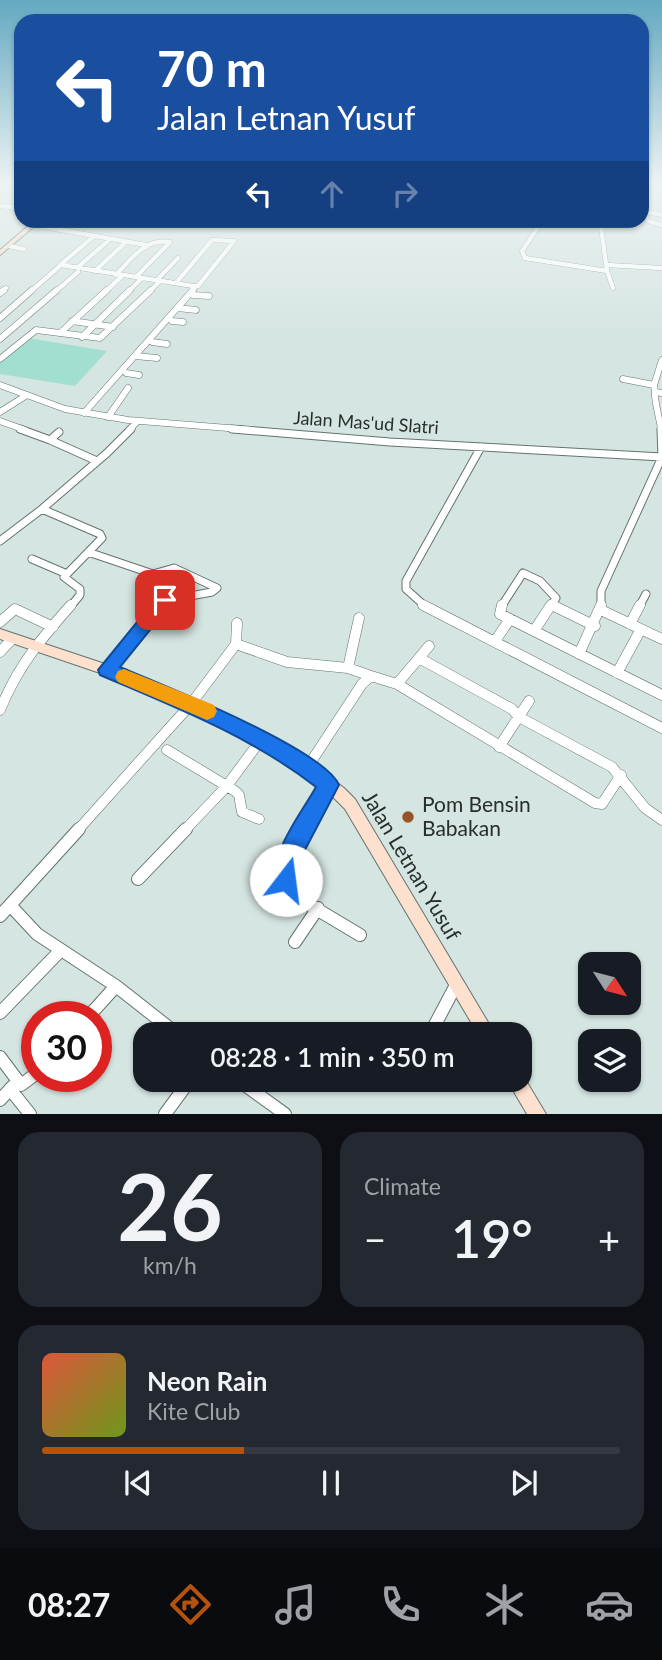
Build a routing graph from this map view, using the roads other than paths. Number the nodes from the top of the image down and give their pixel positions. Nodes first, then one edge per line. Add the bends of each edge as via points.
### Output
1 (23, 234) edge
2 (81, 234) edge
3 (532, 234) edge
4 (602, 234) edge
5 (93, 237) junction
6 (109, 240) junction
7 (125, 243) junction
8 (146, 245) junction
9 (9, 246) junction
10 (24, 248) dead end
11 (0, 253) edge
12 (178, 258) dead end
13 (61, 265) junction
14 (607, 268) junction
15 (662, 268) edge
16 (78, 270) junction
17 (95, 271) junction
18 (119, 275) junction
19 (139, 278) junction
20 (158, 280) junction
21 (176, 283) junction
22 (196, 286) junction
23 (6, 288) dead end
24 (613, 288) dead end
25 (0, 293) edge
26 (191, 295) junction
27 (209, 296) dead end
28 (180, 308) junction
29 (196, 310) dead end
30 (0, 317) edge
31 (170, 320) junction
32 (72, 321) junction
33 (183, 322) dead end
34 (94, 325) junction
35 (113, 327) junction
36 (149, 330) dead end
37 (158, 331) junction
38 (7, 333) junction
39 (60, 333) junction
40 (27, 335) junction
41 (82, 337) junction
42 (0, 338) edge
43 (150, 342) junction
44 (167, 344) dead end
45 (138, 356) junction
46 (157, 358) dead end
47 (0, 359) edge
48 (662, 360) edge
49 (123, 372) junction
50 (139, 375) dead end
51 (623, 379) dead end
52 (0, 385) edge
53 (128, 388) dead end
54 (657, 390) edge
55 (27, 395) junction
56 (0, 412) edge
57 (84, 413) junction
58 (108, 417) junction
59 (0, 421) edge
60 (138, 421) junction
61 (59, 432) dead end
62 (50, 440) junction
63 (481, 447) junction
64 (662, 457) edge
65 (97, 461) junction
66 (43, 509) junction
67 (0, 541) edge
68 (88, 552) junction
69 (32, 559) dead end
70 (67, 574) junction
71 (646, 594) dead end
72 (552, 605) junction
73 (601, 607) junction
74 (359, 618) dead end
75 (510, 619) junction
76 (0, 622) edge
77 (237, 623) dead end
78 (630, 624) junction
79 (595, 626) junction
80 (53, 627) junction
81 (641, 629) junction
82 (534, 631) junction
83 (6, 636) edge
84 (662, 639) edge
85 (495, 641) junction
86 (236, 644) junction
87 (36, 645) junction
88 (429, 646) dead end
89 (0, 652) edge
90 (579, 654) junction
91 (419, 658) junction
92 (348, 668) junction
93 (107, 670) junction
94 (617, 673) junction
95 (372, 676) junction
96 (397, 684) junction
97 (660, 690) edge
98 (528, 701) dead end
99 (191, 704) junction
100 (0, 710) edge
101 (519, 717) junction
102 (662, 727) edge
103 (260, 741) junction
104 (499, 747) junction
105 (167, 750) dead end
106 (307, 768) junction
107 (621, 775) junction
108 (329, 785) junction
109 (226, 787) junction
110 (259, 819) dead end
111 (662, 820) edge
112 (138, 879) dead end
113 (4, 908) edge
114 (318, 908) junction
115 (360, 935) dead end
116 (295, 942) dead end
117 (60, 951) junction
118 (456, 985) junction
119 (116, 986) junction
120 (102, 1001) edge
121 (0, 1013) edge
122 (162, 1022) edge
123 (436, 1022) edge
124 (479, 1022) edge
125 (0, 1057) edge
126 (14, 1085) junction
127 (21, 1085) edge
128 (181, 1092) edge
129 (255, 1092) edge
130 (523, 1092) edge
131 (0, 1100) edge
132 (27, 1113) edge
133 (165, 1114) edge
134 (285, 1114) edge
135 (537, 1114) edge

1 - 9 street
2 - 5 street
3 - 14 street via 522,251 525,258
4 - 14 street
5 - 6 street
5 - 13 street
6 - 7 street
6 - 16 street
7 - 8 street
7 - 17 street
8 - 18 street
8 - 19 street via 170,242
9 - 10 street
9 - 11 street
12 - 20 street
13 - 16 street
13 - 30 street
14 - 15 street
14 - 24 street
16 - 17 street
16 - 38 street
17 - 18 street
18 - 19 street
18 - 32 street
19 - 20 street
19 - 34 street
20 - 21 street
20 - 35 street
21 - 22 street
21 - 22 street via 212,240 234,241
22 - 26 street
23 - 25 street
26 - 27 street
26 - 28 street
28 - 29 street
28 - 31 street
31 - 33 street
31 - 37 street
31 - 43 street
32 - 34 street
32 - 39 street
34 - 35 street
34 - 41 street
35 - 41 street via 100,338
36 - 37 street
37 - 43 street
38 - 40 street
38 - 42 street
39 - 40 street via 36,330
39 - 41 street
40 - 47 street
43 - 44 street
43 - 45 street
45 - 46 street
45 - 49 street
48 - 54 street
49 - 50 street
49 - 57 street
51 - 54 street
52 - 55 street, Jalan Mas'ud Slatri
53 - 58 street
54 - 64 street via 654,397 660,413
55 - 56 street
55 - 57 street, Jalan Mas'ud Slatri
57 - 58 street, Jalan Mas'ud Slatri
58 - 60 street, Jalan Mas'ud Slatri
59 - 62 street
60 - 63 street, Jalan Mas'ud Slatri
60 - 65 street
61 - 62 street
62 - 65 street
63 - 64 street, Jalan Mas'ud Slatri
63 - 85 street via 406,581 406,589 423,605
64 - 73 street via 601,591
65 - 66 street
66 - 67 street
66 - 68 street via 100,534 102,538
68 - 70 street
68 - 93 street via 153,574 174,568 217,588 165,600
69 - 70 street
70 - 80 street via 64,580 81,593
71 - 78 street
72 - 75 street via 556,598 540,581 523,573 502,603 500,614
72 - 79 street
72 - 82 street
73 - 78 street
73 - 79 street
74 - 92 street
75 - 82 street
75 - 85 street
76 - 80 street via 15,609
77 - 86 street
78 - 81 street
79 - 90 street
80 - 87 street
81 - 84 street
81 - 94 street
82 - 90 street
83 - 87 street, Jalan Letnan Yusuf
83 - 89 street
85 - 102 street
86 - 92 street via 287,662
86 - 99 street
87 - 93 street, Jalan Letnan Yusuf
87 - 100 street via 13,678
88 - 91 street
90 - 94 street
91 - 96 street
91 - 101 street
92 - 95 street
93 - 99 street, Jalan Letnan Yusuf
94 - 97 street
95 - 96 street
95 - 106 street via 362,684
96 - 104 street
98 - 101 street
99 - 103 street, Jalan Letnan Yusuf
99 - 113 street
101 - 104 street
101 - 107 street
103 - 106 street, Jalan Letnan Yusuf
103 - 109 street
104 - 107 street via 597,804 602,804
105 - 109 street
106 - 108 street, Jalan Letnan Yusuf
107 - 111 street via 645,807
108 - 114 street via 285,872 287,884
108 - 118 street, Jalan Letnan Yusuf via 350,804
109 - 110 street via 239,795 242,812
109 - 112 street
113 - 117 street
114 - 115 street
114 - 116 street
117 - 119 street
117 - 121 street
118 - 123 street
118 - 124 street, Jalan Letnan Yusuf
119 - 120 street
119 - 122 street
125 - 126 street
126 - 127 street
126 - 131 street
126 - 132 street
128 - 133 street
129 - 134 street
130 - 135 street

